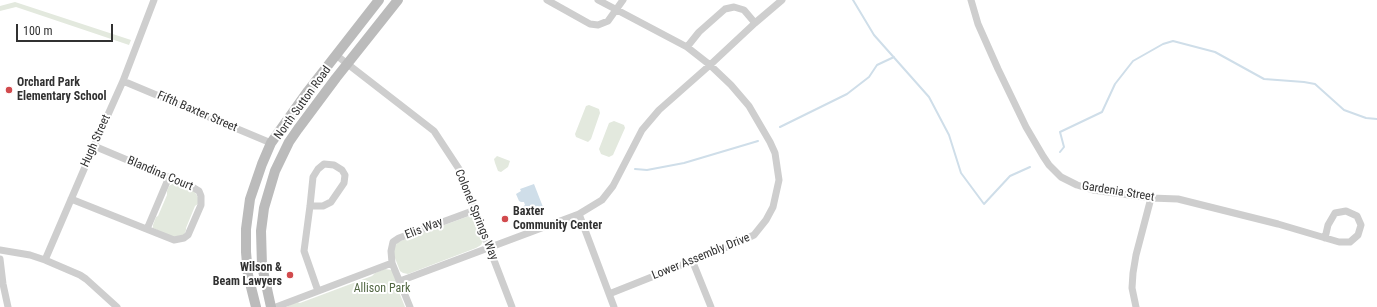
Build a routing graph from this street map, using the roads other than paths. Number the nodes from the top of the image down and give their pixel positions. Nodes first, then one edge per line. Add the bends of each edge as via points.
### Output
1 (154, 0) edge
2 (380, 0) edge
3 (398, 0) edge
4 (547, 0) edge
5 (598, 0) edge
6 (623, 0) edge
7 (782, 0) edge
8 (972, 0) edge
9 (616, 10) junction
10 (755, 23) junction
11 (687, 47) junction
12 (336, 55) junction
13 (348, 64) junction
14 (710, 65) junction
15 (123, 81) junction
16 (271, 144) junction
17 (94, 146) junction
18 (169, 178) junction
19 (1151, 198) junction
20 (71, 199) junction
21 (310, 206) junction
22 (475, 210) junction
23 (579, 214) junction
24 (147, 229) junction
25 (1325, 238) junction
26 (490, 247) junction
27 (0, 250) edge
28 (0, 259) edge
29 (45, 260) junction
30 (692, 260) junction
31 (392, 263) junction
32 (400, 281) junction
33 (318, 291) junction
34 (609, 294) junction
35 (8, 307) edge
36 (117, 307) edge
37 (256, 307) edge
38 (271, 307) edge
39 (276, 307) edge
40 (410, 307) edge
41 (512, 307) edge
42 (614, 307) edge
43 (711, 307) edge
44 (1136, 307) edge

1 - 15 street, Hugh Street
2 - 12 main road, North Sutton Road
3 - 13 main road, North Sutton Road
4 - 9 street via 595,25 605,23
5 - 9 street, Lower Assembly Drive
6 - 9 street
7 - 10 street
8 - 19 street, Gardenia Street via 978,24 998,69 1026,127 1049,165 1076,185 1093,190
9 - 11 street, Lower Assembly Drive
10 - 11 street via 744,10 734,7 725,9 699,32
10 - 14 street
11 - 14 street, Lower Assembly Drive
12 - 13 street, Colonel Springs Way
12 - 16 main road, North Sutton Road
13 - 22 street, Colonel Springs Way via 434,131 459,169
13 - 38 main road, North Sutton Road via 289,142 270,186 263,214 260,243 263,278
14 - 23 street via 659,110 642,130 613,186 602,200
14 - 30 street, Lower Assembly Drive via 731,84 749,106 775,153 779,180 773,207 754,235
15 - 16 street, Fifth Baxter Street
15 - 17 street, Hugh Street
16 - 37 main road, North Sutton Road via 254,189 248,215 246,252 248,275
17 - 18 street, Blandina Court
17 - 20 street, Hugh Street
18 - 24 street
18 - 24 street, Blandina Court via 199,191 201,205 188,235 184,238 170,239
19 - 25 street, Gardenia Street via 1178,199
19 - 44 street via 1132,276
20 - 24 street, Blandina Court
20 - 29 street, Hugh Street
21 - 21 street via 313,177 318,168 324,164 334,165 342,170 345,175 344,183 331,202 323,206
21 - 33 street via 304,251
22 - 26 street, Colonel Springs Way
22 - 31 street, Elis Way via 395,240 391,249
23 - 26 street
23 - 34 street
25 - 25 street, Gardenia Street via 1350,242 1358,236 1361,225 1357,216 1346,211 1335,213 1328,225
26 - 32 street
26 - 41 street, Colonel Springs Way
27 - 29 street
28 - 35 street
29 - 36 street via 86,279
30 - 34 street, Lower Assembly Drive
30 - 43 street
31 - 32 street, Elis Way
31 - 33 street
32 - 40 street, Elis Way
33 - 39 street
34 - 42 street

